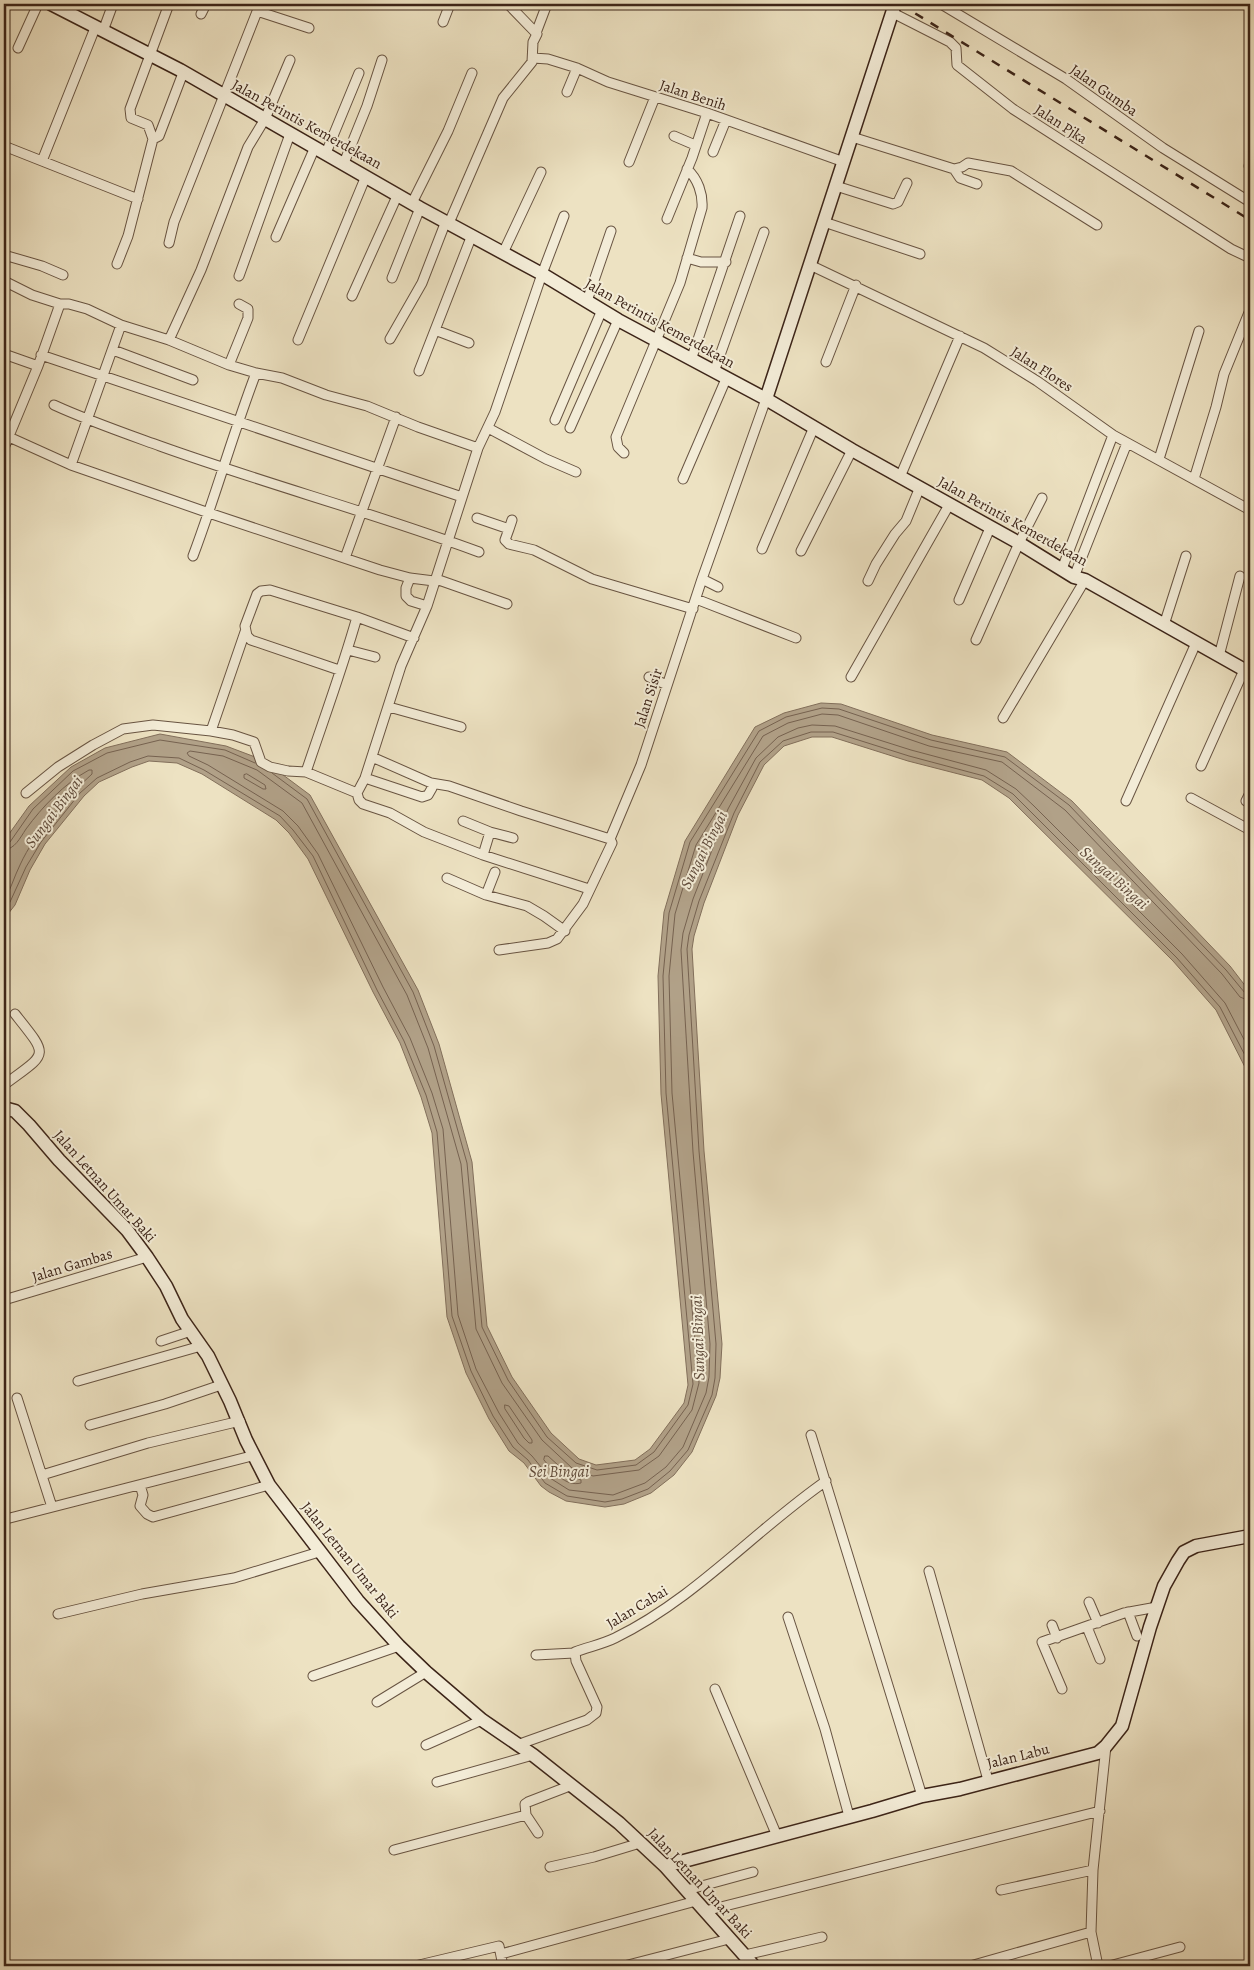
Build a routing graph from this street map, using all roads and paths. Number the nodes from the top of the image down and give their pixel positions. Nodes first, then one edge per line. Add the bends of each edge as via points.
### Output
1 (38, 4) edge
2 (51, 4) edge
3 (113, 4) edge
4 (169, 4) edge
5 (206, 4) edge
6 (450, 4) edge
7 (508, 4) edge
8 (548, 4) edge
9 (941, 4) edge
10 (258, 7) edge
11 (894, 8) edge
12 (201, 14) dead end
13 (443, 22) dead end
14 (309, 28) dead end
15 (99, 29) junction
16 (536, 33) junction
17 (18, 48) dead end
18 (150, 55) junction
19 (533, 58) junction
20 (290, 60) dead end
21 (382, 60) dead end
22 (577, 68) junction
23 (183, 73) junction
24 (358, 73) dead end
25 (472, 73) dead end
26 (567, 92) dead end
27 (224, 97) junction
28 (655, 97) junction
29 (707, 113) junction
30 (265, 120) junction
31 (726, 120) junction
32 (290, 134) junction
33 (674, 136) dead end
34 (852, 137) junction
35 (153, 139) junction
36 (695, 145) junction
37 (4, 146) edge
38 (320, 150) junction
39 (713, 152) dead end
40 (42, 161) junction
41 (629, 162) dead end
42 (844, 162) junction
43 (344, 163) junction
44 (687, 169) junction
45 (954, 169) junction
46 (541, 172) dead end
47 (366, 176) junction
48 (907, 183) dead end
49 (977, 184) dead end
50 (836, 186) junction
51 (398, 194) junction
52 (138, 199) junction
53 (1250, 202) edge
54 (416, 205) junction
55 (564, 216) dead end
56 (740, 216) dead end
57 (667, 219) dead end
58 (447, 222) junction
59 (824, 222) junction
60 (1097, 225) dead end
61 (611, 231) dead end
62 (764, 232) dead end
63 (472, 235) junction
64 (276, 237) dead end
65 (168, 243) dead end
66 (503, 254) junction
67 (920, 254) dead end
68 (4, 255) edge
69 (687, 258) junction
70 (1250, 258) edge
71 (726, 262) junction
72 (117, 264) dead end
73 (810, 265) junction
74 (542, 274) junction
75 (63, 276) dead end
76 (239, 276) dead end
77 (392, 278) dead end
78 (4, 281) edge
79 (856, 285) junction
80 (352, 296) dead end
81 (587, 301) junction
82 (60, 304) junction
83 (239, 304) dead end
84 (602, 310) junction
85 (1250, 310) edge
86 (618, 320) junction
87 (121, 325) junction
88 (435, 330) junction
89 (1199, 331) dead end
90 (960, 336) junction
91 (390, 339) dead end
92 (169, 340) junction
93 (298, 340) dead end
94 (657, 340) junction
95 (469, 343) dead end
96 (113, 350) junction
97 (4, 354) edge
98 (41, 355) junction
99 (691, 360) junction
100 (826, 362) dead end
101 (229, 365) junction
102 (38, 366) junction
103 (419, 371) dead end
104 (714, 372) junction
105 (256, 373) junction
106 (102, 377) junction
107 (726, 378) junction
108 (193, 380) dead end
109 (766, 399) junction
110 (54, 405) dead end
111 (396, 417) junction
112 (88, 420) junction
113 (238, 420) junction
114 (554, 420) dead end
115 (814, 427) junction
116 (488, 428) junction
117 (570, 428) dead end
118 (1113, 435) junction
119 (9, 437) junction
120 (1127, 443) junction
121 (4, 448) edge
122 (478, 448) junction
123 (852, 450) junction
124 (624, 453) dead end
125 (1159, 459) junction
126 (71, 465) junction
127 (223, 468) junction
128 (376, 468) junction
129 (576, 472) dead end
130 (900, 477) junction
131 (683, 479) dead end
132 (1194, 479) junction
133 (920, 487) junction
134 (462, 497) junction
135 (1042, 498) dead end
136 (949, 505) junction
137 (1250, 510) edge
138 (361, 511) junction
139 (209, 513) junction
140 (477, 518) dead end
141 (990, 528) junction
142 (448, 540) junction
143 (1019, 543) junction
144 (762, 549) dead end
145 (801, 551) dead end
146 (480, 552) dead end
147 (193, 556) dead end
148 (1186, 556) dead end
149 (345, 558) junction
150 (1062, 570) junction
151 (1240, 576) dead end
152 (410, 578) junction
153 (702, 579) junction
154 (1079, 579) junction
155 (435, 580) junction
156 (868, 581) dead end
157 (718, 587) dead end
158 (696, 599) junction
159 (959, 600) dead end
160 (507, 604) dead end
161 (426, 606) junction
162 (693, 609) junction
163 (357, 618) junction
164 (1164, 625) junction
165 (245, 632) junction
166 (414, 638) junction
167 (796, 638) dead end
168 (976, 640) dead end
169 (1196, 643) junction
170 (348, 650) junction
171 (1219, 656) junction
172 (376, 658) dead end
173 (339, 670) junction
174 (1247, 672) edge
175 (649, 677) dead end
176 (851, 677) dead end
177 (667, 685) junction
178 (389, 707) junction
179 (1002, 718) dead end
180 (461, 727) dead end
181 (211, 731) junction
182 (372, 757) junction
183 (1202, 766) dead end
184 (306, 772) junction
185 (365, 778) junction
186 (432, 783) junction
187 (26, 793) dead end
188 (358, 793) junction
189 (1191, 798) dead end
190 (1126, 801) dead end
191 (463, 822) dead end
192 (1250, 830) edge
193 (490, 832) junction
194 (513, 838) dead end
195 (610, 839) junction
196 (483, 855) junction
197 (495, 872) dead end
198 (447, 878) dead end
199 (589, 889) junction
200 (486, 895) junction
201 (564, 931) junction
202 (499, 950) dead end
203 (15, 1014) dead end
204 (4, 1085) edge
205 (5, 1111) edge
206 (148, 1257) junction
207 (4, 1300) edge
208 (191, 1331) junction
209 (161, 1341) dead end
210 (201, 1346) junction
211 (78, 1381) dead end
212 (221, 1385) junction
213 (17, 1398) dead end
214 (240, 1421) junction
215 (90, 1425) dead end
216 (811, 1435) dead end
217 (255, 1455) junction
218 (42, 1475) junction
219 (826, 1481) junction
220 (140, 1485) junction
221 (269, 1485) junction
222 (52, 1507) junction
223 (6, 1519) dead end
224 (1246, 1537) edge
225 (319, 1552) junction
226 (929, 1571) dead end
227 (1089, 1602) dead end
228 (1157, 1607) junction
229 (1128, 1612) junction
230 (58, 1614) dead end
231 (788, 1617) dead end
232 (1098, 1623) junction
233 (1052, 1625) dead end
234 (1087, 1626) junction
235 (1137, 1636) dead end
236 (1057, 1638) junction
237 (399, 1646) junction
238 (574, 1653) junction
239 (536, 1655) dead end
240 (1100, 1658) dead end
241 (426, 1672) junction
242 (313, 1676) dead end
243 (715, 1689) dead end
244 (1062, 1689) dead end
245 (377, 1702) dead end
246 (482, 1720) junction
247 (426, 1745) dead end
248 (517, 1745) junction
249 (1106, 1746) junction
250 (532, 1755) junction
251 (988, 1780) junction
252 (437, 1782) dead end
253 (572, 1785) junction
254 (922, 1796) junction
255 (1100, 1811) junction
256 (526, 1815) junction
257 (849, 1816) junction
258 (538, 1833) dead end
259 (777, 1836) junction
260 (640, 1843) junction
261 (394, 1850) dead end
262 (665, 1866) junction
263 (550, 1867) dead end
264 (1093, 1870) junction
265 (752, 1872) dead end
266 (687, 1890) junction
267 (1001, 1890) dead end
268 (700, 1906) junction
269 (1091, 1932) junction
270 (822, 1937) dead end
271 (729, 1939) junction
272 (1180, 1947) dead end
273 (501, 1954) junction
274 (745, 1956) junction
275 (415, 1966) edge
276 (503, 1966) edge
277 (624, 1966) edge
278 (754, 1966) edge
279 (970, 1966) edge
280 (1098, 1966) edge
281 (1109, 1966) edge

1 - 17 street
2 - 15 street, Jalan Perintis Kemerdekaan
3 - 15 street
4 - 18 street
5 - 12 street
6 - 13 street
7 - 16 street
8 - 16 street
9 - 53 street, Jalan Gumba via 1066,79 1163,148
10 - 14 street
10 - 27 street
11 - 34 street
11 - 70 street, Jalan Pjka via 950,42 956,48 957,65 1013,109
15 - 18 street, Jalan Perintis Kemerdekaan
15 - 40 street
16 - 19 street
18 - 23 street, Jalan Perintis Kemerdekaan
18 - 35 street via 129,113 131,118 148,125
19 - 22 street, Jalan Benih via 548,58
19 - 58 street via 503,98
20 - 30 street
21 - 43 street
22 - 26 street
22 - 28 street, Jalan Benih
23 - 27 street, Jalan Perintis Kemerdekaan
23 - 35 street via 160,136
24 - 38 street
25 - 54 street
27 - 30 street, Jalan Perintis Kemerdekaan
27 - 65 street
28 - 29 street, Jalan Benih
28 - 41 street
29 - 31 street, Jalan Benih
29 - 36 street
30 - 32 street, Jalan Perintis Kemerdekaan
30 - 92 street via 248,147 201,270
31 - 39 street
31 - 42 street, Jalan Benih
32 - 38 street, Jalan Perintis Kemerdekaan
32 - 76 street
33 - 36 street
34 - 42 street
34 - 45 street
35 - 52 street
36 - 44 street
37 - 40 street
38 - 43 street, Jalan Perintis Kemerdekaan
38 - 64 street
40 - 52 street
42 - 50 street
43 - 47 street, Jalan Perintis Kemerdekaan
44 - 57 street
44 - 69 street via 703,199
45 - 49 street via 960,178
45 - 60 street via 968,163 1011,171
46 - 66 street
47 - 51 street, Jalan Perintis Kemerdekaan
47 - 93 street
48 - 50 street via 898,202 893,204
50 - 59 street
51 - 54 street, Jalan Perintis Kemerdekaan
51 - 80 street
52 - 72 street
54 - 58 street, Jalan Perintis Kemerdekaan
54 - 77 street
55 - 74 street
56 - 71 street
58 - 63 street, Jalan Perintis Kemerdekaan
58 - 91 street via 422,283
59 - 67 street
59 - 73 street
61 - 81 street
62 - 104 street
63 - 66 street, Jalan Perintis Kemerdekaan
63 - 88 street
66 - 74 street, Jalan Perintis Kemerdekaan
68 - 75 street
69 - 71 street via 701,262
69 - 94 street
71 - 99 street
73 - 79 street, Jalan Flores
73 - 109 street
74 - 81 street, Jalan Perintis Kemerdekaan
74 - 116 street
78 - 82 street
79 - 90 street, Jalan Flores
79 - 100 street
81 - 84 street, Jalan Perintis Kemerdekaan
82 - 87 street via 87,309
82 - 98 street
83 - 101 street via 248,308 248,318
84 - 86 street, Jalan Perintis Kemerdekaan
84 - 114 street
85 - 132 street via 1224,374
86 - 94 street, Jalan Perintis Kemerdekaan
86 - 117 street
87 - 92 street
87 - 96 street
88 - 95 street
88 - 103 street
89 - 125 street
90 - 118 street, Jalan Flores via 1037,381
90 - 130 street
92 - 101 street
94 - 99 street, Jalan Perintis Kemerdekaan
94 - 124 street via 616,437 618,447
96 - 106 street
96 - 108 street
97 - 102 street
98 - 102 street
98 - 106 street
99 - 104 street, Jalan Perintis Kemerdekaan
101 - 105 street
102 - 119 street
104 - 107 street, Jalan Perintis Kemerdekaan
105 - 111 street via 282,378
105 - 113 street
106 - 112 street
106 - 113 street
107 - 109 street, Jalan Perintis Kemerdekaan
107 - 131 street
109 - 115 street, Jalan Perintis Kemerdekaan
109 - 153 street, Jalan Sisir
110 - 112 street
111 - 122 street
111 - 128 street
112 - 126 street
112 - 127 street
113 - 127 street
113 - 128 street
115 - 123 street, Jalan Perintis Kemerdekaan
115 - 144 street
116 - 122 street
116 - 129 street
118 - 120 street, Jalan Flores
118 - 150 street
119 - 121 street
119 - 126 street
120 - 125 street, Jalan Flores
120 - 154 street
122 - 134 street
123 - 130 street, Jalan Perintis Kemerdekaan
123 - 145 street
125 - 132 street, Jalan Flores
126 - 139 street
127 - 138 street
127 - 139 street
128 - 134 street
128 - 138 street
130 - 133 street, Jalan Perintis Kemerdekaan
132 - 137 street, Jalan Flores
133 - 136 street, Jalan Perintis Kemerdekaan
133 - 156 street via 906,521
134 - 142 street
135 - 143 street
136 - 141 street, Jalan Perintis Kemerdekaan
136 - 176 street
138 - 142 street
138 - 149 street
139 - 147 street
139 - 149 street
140 - 162 street via 510,524 505,540 509,544 534,550 592,579
141 - 143 street, Jalan Perintis Kemerdekaan
141 - 159 street
142 - 146 street
142 - 155 street
143 - 150 street, Jalan Perintis Kemerdekaan
143 - 168 street
148 - 164 street
149 - 152 street
150 - 154 street, Jalan Perintis Kemerdekaan
151 - 171 street
152 - 155 street
152 - 161 street via 406,596
153 - 157 street
153 - 158 street, Jalan Sisir
154 - 164 street, Jalan Perintis Kemerdekaan
154 - 179 street
155 - 160 street
155 - 161 street
158 - 162 street, Jalan Sisir
158 - 167 street
161 - 166 street
162 - 177 street, Jalan Sisir
163 - 165 street via 265,590 258,594
163 - 166 street
163 - 170 street
164 - 169 street, Jalan Perintis Kemerdekaan
165 - 173 street via 251,640
165 - 181 street
166 - 178 street via 401,666
169 - 171 street, Jalan Perintis Kemerdekaan
169 - 190 street
170 - 172 street
170 - 173 street
171 - 174 street, Jalan Perintis Kemerdekaan
173 - 184 street
174 - 183 street
175 - 177 street
177 - 195 street, Jalan Sisir via 641,766
178 - 180 street
178 - 182 street
181 - 184 street via 254,742 261,762 270,767
181 - 187 street via 153,725 123,729 58,767
182 - 185 street
182 - 186 street
184 - 188 street
185 - 186 street via 422,797 428,795
185 - 188 street
186 - 195 street
188 - 196 street via 358,800 363,804
189 - 192 street
191 - 193 street
193 - 194 street
193 - 196 street
195 - 199 street, Jalan Sisir via 612,843
196 - 199 street
197 - 200 street
198 - 200 street
199 - 201 street, Jalan Sisir via 583,904
200 - 201 street via 527,906
201 - 202 street, Jalan Sisir via 557,940 548,943
203 - 204 street via 40,1047 40,1055
205 - 206 street, Jalan Letnan Umar Baki via 15,1111 128,1230
206 - 207 street, Jalan Gambas
206 - 208 street, Jalan Letnan Umar Baki
208 - 209 street
208 - 210 street, Jalan Letnan Umar Baki
210 - 211 street
210 - 212 street, Jalan Letnan Umar Baki
212 - 214 street, Jalan Letnan Umar Baki
212 - 215 street
213 - 218 street
214 - 217 street, Jalan Letnan Umar Baki
214 - 218 street via 148,1443
216 - 219 street
217 - 220 street
217 - 221 street, Jalan Letnan Umar Baki
218 - 222 street
219 - 238 street, Jalan Cabai via 660,1612 614,1638
219 - 254 street
220 - 221 street via 143,1495 140,1506 153,1517
220 - 222 street
221 - 225 street, Jalan Letnan Umar Baki
222 - 223 street
224 - 228 street, Jalan Labu via 1196,1546 1184,1552 1167,1580
225 - 230 street via 234,1578 142,1594
225 - 237 street, Jalan Letnan Umar Baki
226 - 251 street
227 - 232 street
228 - 229 street
228 - 249 street, Jalan Labu via 1122,1726
229 - 232 street
229 - 235 street
231 - 257 street via 825,1729
232 - 234 street
233 - 236 street
234 - 236 street
234 - 240 street
236 - 244 street via 1042,1642
237 - 241 street, Jalan Letnan Umar Baki
237 - 242 street
238 - 239 street, Jalan Cabai
238 - 248 street via 597,1707 596,1713 587,1720
241 - 245 street
241 - 246 street, Jalan Letnan Umar Baki
243 - 259 street
246 - 247 street
246 - 248 street, Jalan Letnan Umar Baki
248 - 250 street, Jalan Letnan Umar Baki
249 - 251 street, Jalan Labu via 1098,1753
249 - 255 street
250 - 252 street
250 - 253 street, Jalan Letnan Umar Baki
251 - 254 street, Jalan Labu
253 - 256 street via 526,1803
253 - 260 street, Jalan Letnan Umar Baki
254 - 257 street, Jalan Labu
255 - 264 street
255 - 268 street
256 - 258 street
256 - 261 street
257 - 259 street, Jalan Labu
259 - 262 street, Jalan Labu
260 - 262 street, Jalan Letnan Umar Baki
260 - 263 street
262 - 266 street, Jalan Letnan Umar Baki
264 - 267 street
264 - 269 street
265 - 266 street
266 - 268 street, Jalan Letnan Umar Baki
268 - 271 street, Jalan Letnan Umar Baki
268 - 273 street
269 - 279 street
269 - 280 street
270 - 274 street
271 - 274 street, Jalan Letnan Umar Baki
271 - 277 street
272 - 281 street
273 - 275 street via 499,1946
273 - 276 street
274 - 278 street, Jalan Letnan Umar Baki

